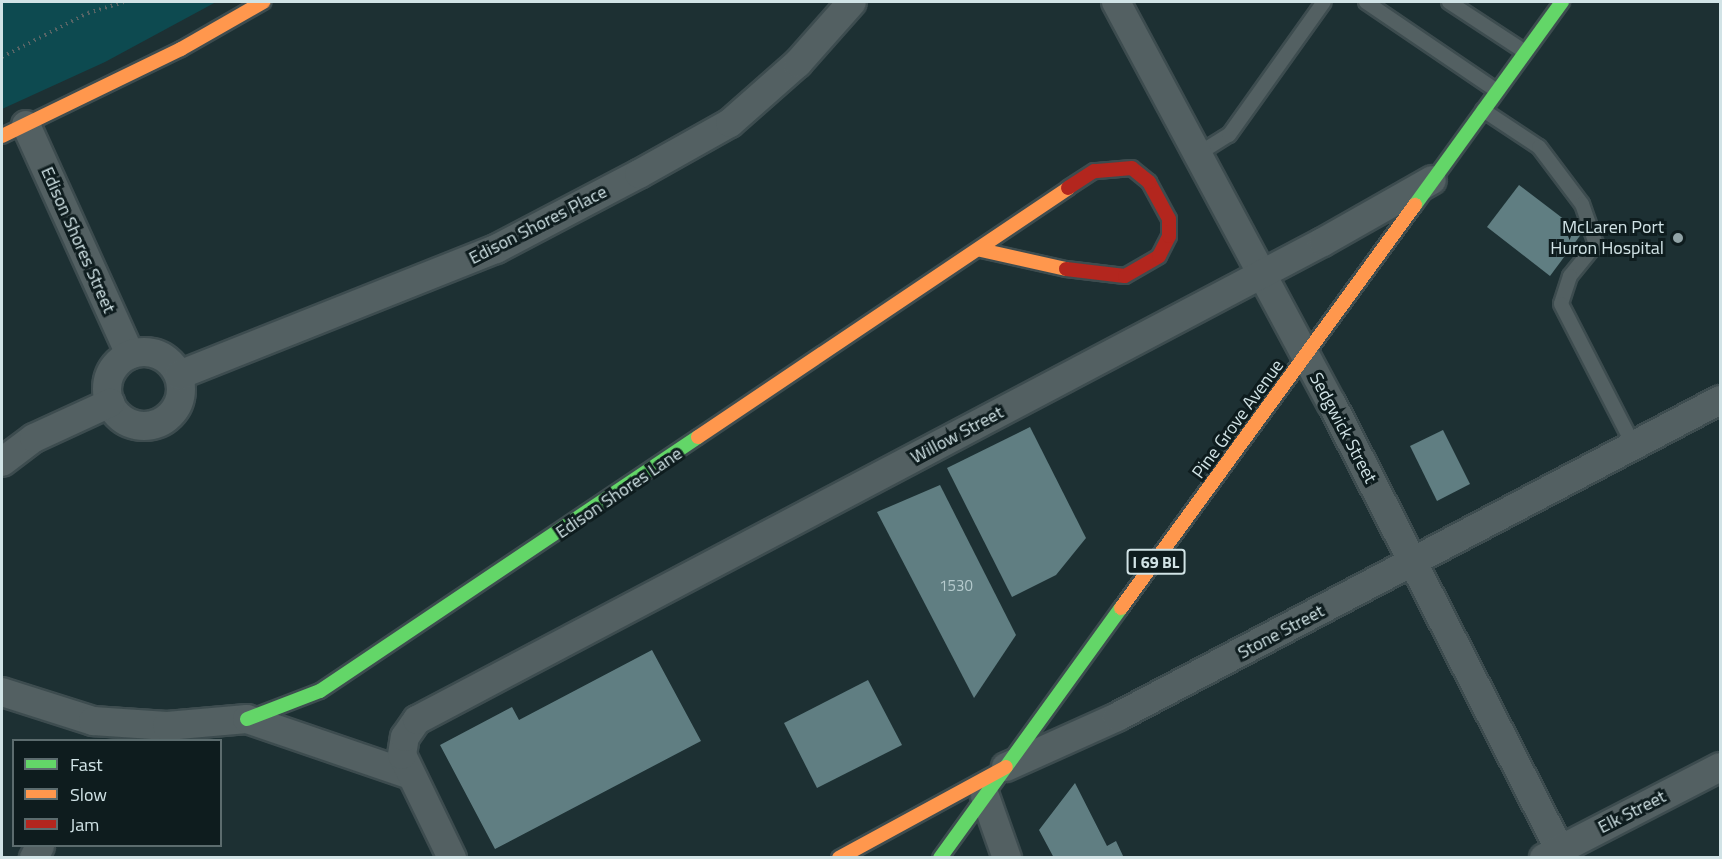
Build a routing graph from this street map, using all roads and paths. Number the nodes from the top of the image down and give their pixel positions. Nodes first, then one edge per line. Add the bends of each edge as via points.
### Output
1 (124, 2) edge
2 (263, 2) edge
3 (852, 2) edge
4 (1324, 2) edge
5 (1365, 2) edge
6 (1449, 2) edge
7 (1562, 2) edge
8 (1119, 3) edge
9 (1525, 52) junction
10 (2, 57) edge
11 (1497, 91) junction
12 (1483, 110) junction
13 (14, 131) edge
14 (1198, 154) junction
15 (1432, 180) junction
16 (981, 250) junction
17 (1257, 275) junction
18 (130, 354) junction
19 (1305, 357) junction
20 (179, 375) junction
21 (1720, 400) edge
22 (110, 403) junction
23 (1633, 444) junction
24 (2, 462) edge
25 (1414, 563) junction
26 (2, 692) edge
27 (248, 719) junction
28 (88, 731) edge
29 (1006, 767) junction
30 (1720, 767) edge
31 (411, 776) junction
32 (985, 796) junction
33 (1556, 855) edge
34 (452, 858) edge
35 (839, 858) edge
36 (940, 858) edge
37 (1007, 858) edge

1 - 10 path via 88,12
2 - 13 street via 181,50
3 - 20 street, Edison Shores Place via 798,63 730,123 639,174 496,249
4 - 14 lane via 1228,135
5 - 11 lane
6 - 9 lane
7 - 9 street, Pine Grove Avenue / I 69 BL
8 - 14 street, Sedgwick Street
9 - 11 street, Pine Grove Avenue / I 69 BL
11 - 12 street, Pine Grove Avenue / I 69 BL
12 - 15 street, Pine Grove Avenue / I 69 BL
12 - 23 lane via 1539,147 1582,204 1596,244 1570,276 1561,304
13 - 18 street, Edison Shores Street
14 - 17 street, Sedgwick Street
15 - 17 street, Willow Street via 1323,243
15 - 19 street, Pine Grove Avenue / I 69 BL
16 - 16 street, Edison Shores Lane via 1095,275 1125,276 1159,256 1169,236 1169,219 1149,182 1132,168 1112,167 1094,171
16 - 27 street, Edison Shores Lane via 320,691
17 - 19 street, Sedgwick Street
17 - 31 street, Willow Street via 417,720 405,737 402,755
18 - 20 street via 153,353 173,365
18 - 22 street via 120,360 108,380
19 - 25 street, Sedgwick Street
19 - 29 street, Pine Grove Avenue / I 69 BL
20 - 22 street via 182,388 174,412 152,426 126,422
21 - 23 street, Stone Street
22 - 24 street via 34,438
23 - 25 street, Stone Street
25 - 29 street, Stone Street via 1118,717
25 - 33 street, Sedgwick Street
26 - 28 street, Edison Shores Lane
27 - 28 street, Edison Shores Lane
27 - 31 street, Edison Shores Lane
29 - 32 street, Pine Grove Avenue / I 69 BL
29 - 35 street, Stone Street
30 - 33 street, Elk Street
31 - 34 street, Willow Street
32 - 36 street, Pine Grove Avenue / I 69 BL
32 - 37 street

